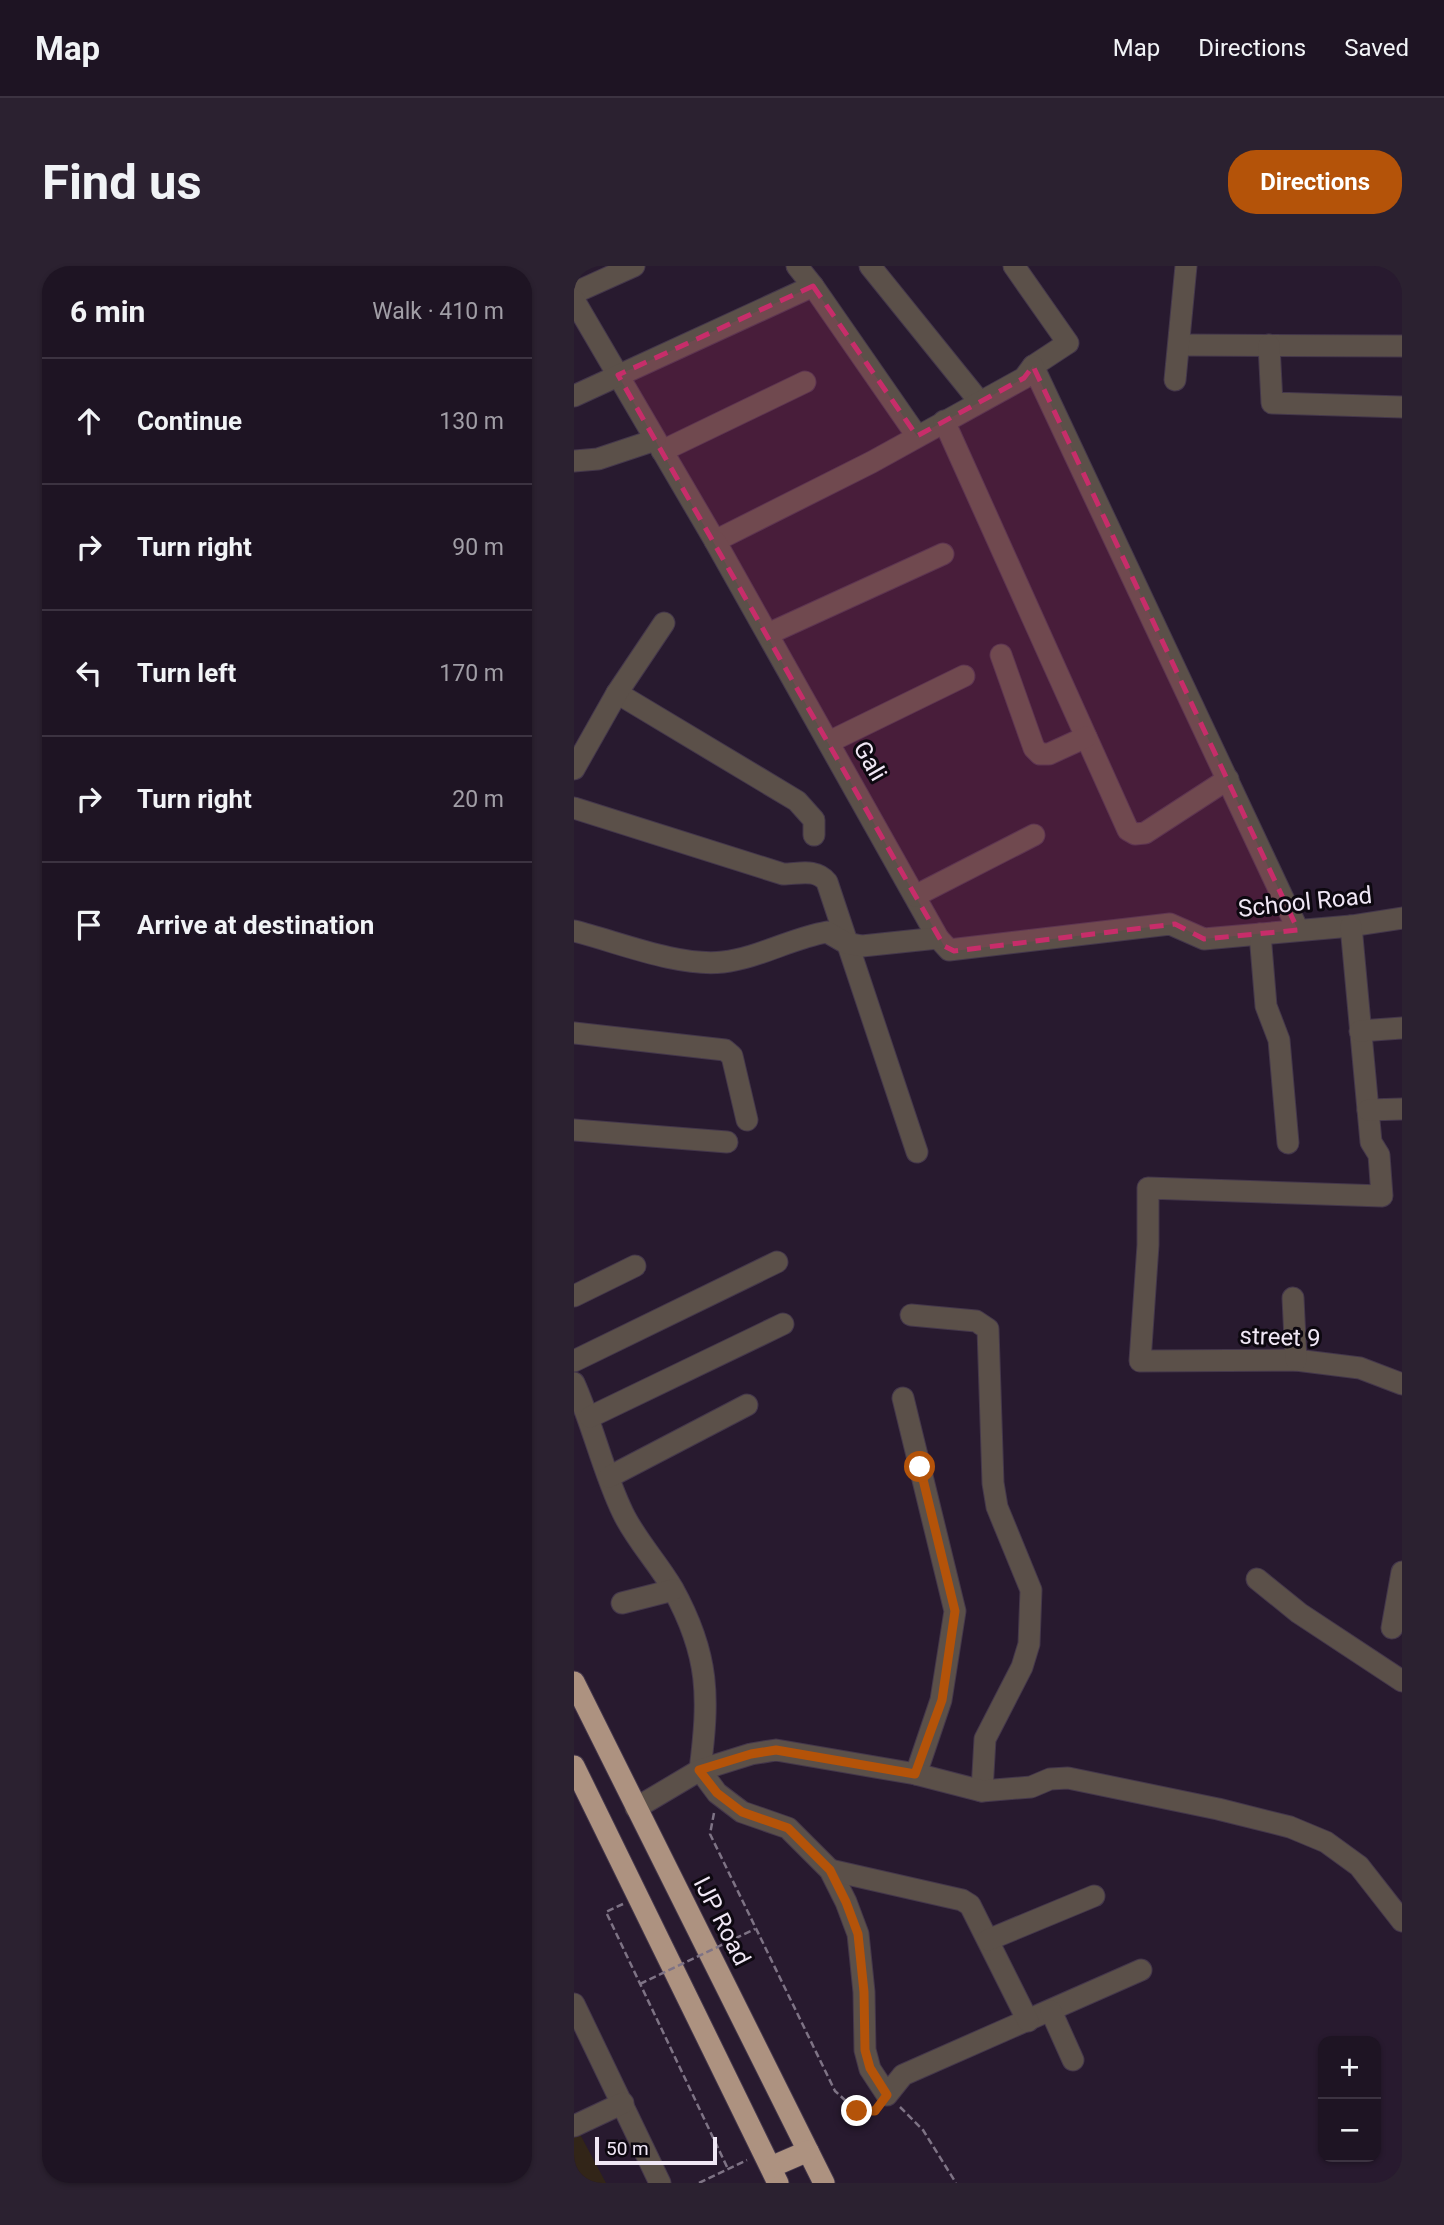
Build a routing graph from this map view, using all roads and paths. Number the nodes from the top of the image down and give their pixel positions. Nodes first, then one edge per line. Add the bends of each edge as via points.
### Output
1 (634, 266) edge
2 (797, 266) edge
3 (870, 266) edge
4 (1014, 266) edge
5 (1186, 266) edge
6 (813, 286) junction
7 (574, 293) edge
8 (574, 300) edge
9 (1179, 345) junction
10 (1269, 345) junction
11 (1402, 346) edge
12 (1033, 366) junction
13 (618, 375) junction
14 (1175, 380) dead end
15 (805, 382) dead end
16 (574, 396) edge
17 (979, 401) junction
18 (1402, 407) edge
19 (944, 421) junction
20 (918, 436) junction
21 (658, 446) junction
22 (574, 461) edge
23 (715, 541) junction
24 (943, 554) dead end
25 (664, 623) dead end
26 (768, 634) junction
27 (1001, 655) dead end
28 (964, 676) dead end
29 (617, 693) junction
30 (1086, 737) junction
31 (829, 742) junction
32 (574, 769) edge
33 (1228, 779) junction
34 (574, 808) edge
35 (814, 835) dead end
36 (1034, 835) dead end
37 (915, 896) junction
38 (1402, 918) edge
39 (1351, 926) junction
40 (1298, 930) junction
41 (574, 931) edge
42 (1260, 934) junction
43 (938, 938) junction
44 (846, 943) junction
45 (1402, 1028) edge
46 (1360, 1031) junction
47 (574, 1033) edge
48 (1402, 1109) edge
49 (1368, 1111) junction
50 (747, 1120) dead end
51 (574, 1130) edge
52 (727, 1142) dead end
53 (1288, 1143) dead end
54 (917, 1152) dead end
55 (1392, 1196) edge
56 (777, 1262) dead end
57 (635, 1266) dead end
58 (574, 1296) edge
59 (1293, 1298) dead end
60 (911, 1315) dead end
61 (783, 1324) dead end
62 (1296, 1360) junction
63 (574, 1361) edge
64 (574, 1383) edge
65 (1402, 1384) edge
66 (903, 1398) dead end
67 (747, 1405) dead end
68 (590, 1417) junction
69 (609, 1477) junction
70 (1402, 1572) edge
71 (1257, 1579) dead end
72 (673, 1590) junction
73 (622, 1603) dead end
74 (1392, 1628) dead end
75 (1402, 1681) edge
76 (574, 1682) edge
77 (574, 1766) edge
78 (699, 1770) junction
79 (915, 1774) junction
80 (982, 1791) junction
81 (636, 1808) junction
82 (710, 1833) dead end
83 (830, 1870) junction
84 (1094, 1896) dead end
85 (606, 1912) dead end
86 (1402, 1921) edge
87 (755, 1929) junction
88 (988, 1940) junction
89 (1141, 1970) dead end
90 (640, 1984) junction
91 (574, 2004) edge
92 (1051, 2011) junction
93 (1028, 2021) junction
94 (1073, 2060) dead end
95 (887, 2095) junction
96 (623, 2103) junction
97 (574, 2126) edge
98 (808, 2151) junction
99 (771, 2167) edge
100 (728, 2169) junction
101 (660, 2183) edge
102 (699, 2183) edge
103 (824, 2183) edge
104 (956, 2183) edge

1 - 7 street
2 - 6 street
3 - 17 street
4 - 12 street via 1068,343
5 - 9 street
6 - 13 street
6 - 20 street
8 - 13 street, Gali
9 - 10 street
9 - 14 street
10 - 11 street
10 - 18 street via 1272,403
12 - 17 street via 1024,379
12 - 33 street
13 - 16 street
13 - 21 street, Gali
15 - 21 street
17 - 19 street
19 - 20 street
19 - 30 street
20 - 23 street
21 - 22 street
21 - 23 street, Gali
23 - 26 street, Gali
24 - 26 street
25 - 29 street
26 - 31 street, Gali
27 - 30 street via 1040,754
28 - 31 street
29 - 32 street
29 - 35 street via 797,801 814,820
30 - 33 street via 1128,830 1135,834 1145,833
31 - 37 street, Gali
33 - 40 street
34 - 44 street via 783,874 822,876
36 - 37 street
37 - 43 street, Gali
38 - 39 street, School Road
39 - 40 street, School Road
39 - 46 street
40 - 42 street, School Road
41 - 44 street via 705,962 724,962 827,932
42 - 43 street, School Road via 1194,937 1170,924 954,951
42 - 53 street via 1266,1006 1279,1040
43 - 44 street via 862,946
44 - 54 street
45 - 46 street
46 - 49 street
47 - 50 street via 725,1050 732,1056
48 - 49 street
49 - 55 street via 1371,1142
51 - 52 street
55 - 62 street, street 9 via 1147,1188 1140,1361
56 - 63 street
57 - 58 street
59 - 62 street
60 - 80 street via 976,1321 988,1329 993,1483 997,1507 1031,1590 1029,1644 985,1739
61 - 68 street
62 - 65 street, street 9 via 1360,1368
64 - 68 street
66 - 79 street via 955,1611 942,1700
67 - 69 street
68 - 69 street
69 - 72 street via 624,1515
70 - 74 street
71 - 75 street via 1299,1613
72 - 73 street
72 - 78 street via 704,1662 707,1711
76 - 81 highway, IJP Road
77 - 99 highway
78 - 79 street via 776,1750
78 - 81 street
78 - 83 street via 717,1793 742,1812 788,1828
79 - 80 street
80 - 86 street via 1068,1778 1290,1827 1326,1842 1360,1866
81 - 98 highway, IJP Road
82 - 87 path
83 - 88 street via 962,1900 970,1905
83 - 95 street via 858,1934 865,2050
84 - 88 street
85 - 90 path
87 - 90 path, bridge
87 - 95 path via 835,2091 857,2111 868,2112 875,2111
88 - 93 street
89 - 92 street
90 - 100 path
91 - 96 street
92 - 93 street
92 - 94 street
93 - 95 street via 903,2075
95 - 104 path via 923,2130
96 - 97 street
96 - 101 street
98 - 99 highway
98 - 103 highway, IJP Road
99 - 100 path
100 - 102 path

